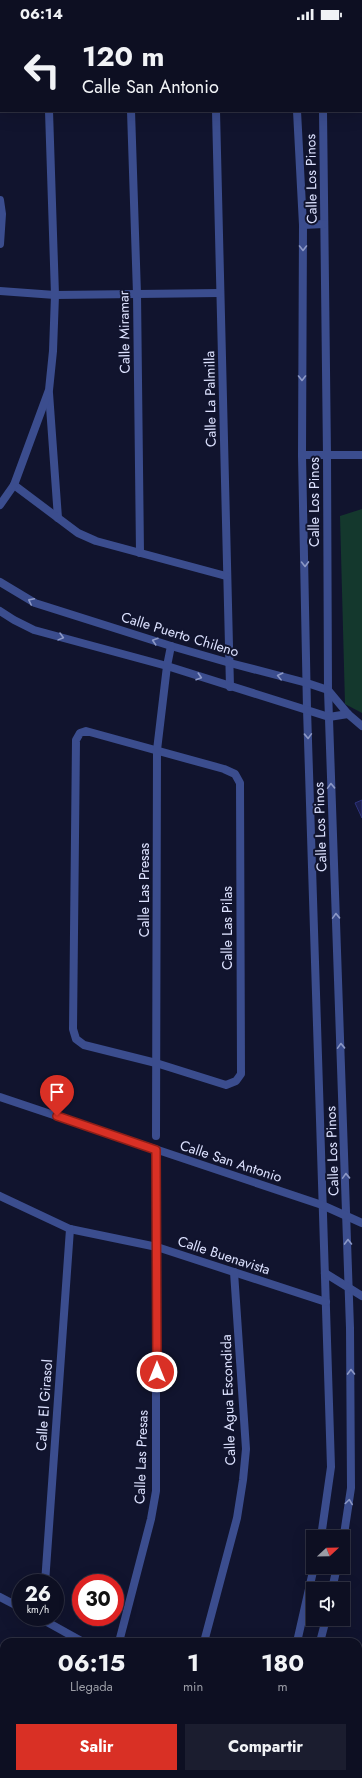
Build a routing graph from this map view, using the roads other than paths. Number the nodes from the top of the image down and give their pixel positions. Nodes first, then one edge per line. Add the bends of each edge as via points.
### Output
1 (49, 112) edge
2 (131, 112) edge
3 (216, 112) edge
4 (297, 112) edge
5 (323, 112) edge
6 (0, 200) edge
7 (324, 224) junction
8 (303, 225) junction
9 (0, 244) edge
10 (0, 291) edge
11 (220, 293) junction
12 (137, 294) junction
13 (55, 295) junction
14 (49, 390) junction
15 (327, 454) junction
16 (302, 455) junction
17 (362, 455) edge
18 (14, 485) junction
19 (0, 505) edge
20 (58, 518) junction
21 (140, 553) junction
22 (226, 576) junction
23 (0, 582) edge
24 (0, 588) edge
25 (0, 611) edge
26 (171, 646) junction
27 (230, 663) junction
28 (167, 666) junction
29 (307, 683) junction
30 (230, 686) junction
31 (328, 690) junction
32 (307, 709) junction
33 (348, 714) junction
34 (329, 718) junction
35 (362, 726) edge
36 (158, 750) junction
37 (156, 1063) junction
38 (0, 1097) edge
39 (156, 1136) dead end
40 (156, 1150) junction
41 (0, 1196) edge
42 (322, 1205) junction
43 (347, 1215) junction
44 (362, 1223) edge
45 (70, 1229) junction
46 (157, 1247) junction
47 (234, 1272) junction
48 (325, 1273) junction
49 (348, 1287) junction
50 (362, 1296) edge
51 (326, 1302) junction
52 (322, 1530) edge
53 (345, 1530) edge
54 (46, 1574) edge
55 (312, 1574) edge
56 (0, 1597) edge
57 (12, 1603) edge
58 (55, 1626) edge
59 (324, 1626) edge
60 (76, 1638) edge
61 (120, 1638) edge
62 (205, 1638) edge
63 (298, 1638) edge
64 (321, 1638) edge

1 - 13 street
2 - 12 street, Calle Miramar
3 - 11 street, Calle La Palmilla
4 - 8 street, Calle Los Pinos
5 - 7 street, Calle Los Pinos
6 - 9 street
7 - 8 street
7 - 15 street, Calle Los Pinos
8 -> 16 street, Calle Los Pinos
10 - 13 street
11 - 12 street
11 - 22 street, Calle La Palmilla
12 - 13 street
12 - 21 street, Calle Miramar
13 - 14 street
14 - 18 street
14 - 20 street
15 - 16 street
15 - 17 street
15 - 31 street, Calle Los Pinos
16 -> 29 street, Calle Los Pinos
18 - 19 street
18 - 20 street
20 - 21 street via 78,533 96,541
21 - 22 street
22 - 27 street, Calle La Palmilla
23 - 24 street
26 -> 23 street, Calle Puerto Chileno via 35,603
25 -> 28 street via 34,630
26 - 27 street, Calle Puerto Chileno
26 - 28 street, Calle Las Presas
29 -> 27 street, Calle Puerto Chileno
27 - 30 street, Calle La Palmilla
28 -> 30 street
28 - 36 street, Calle Las Presas
29 - 31 street, Calle Puerto Chileno
29 - 32 street, Calle Los Pinos
30 - 32 street
31 - 33 street
31 - 34 street, Calle Los Pinos
32 - 34 street
32 -> 42 street, Calle Los Pinos
33 - 34 street
33 - 35 street
43 -> 34 street, Calle Los Pinos
36 - 37 street, Calle Las Presas
36 - 37 street via 86,731 80,732 76,740 73,1029 76,1039 84,1045
36 - 37 street, Calle Las Pilas via 224,769 235,774 240,783 240,1074 236,1081 226,1085
37 - 39 street, Calle Las Presas
38 - 40 street, Calle San Antonio
40 - 42 street, Calle San Antonio
40 - 46 street, Calle Las Presas
41 - 45 street, Calle Buenavista
42 - 43 street, Calle San Antonio
42 - 48 street, Calle Los Pinos
43 - 44 street, Calle San Antonio
49 -> 43 street, Calle Los Pinos
45 - 46 street, Calle Buenavista
45 - 54 street, Calle El Girasol
46 - 47 street, Calle Buenavista
46 - 61 street, Calle Las Presas via 156,1491 152,1519
47 - 51 street, Calle Buenavista
47 - 62 street, Calle Agua Escondida via 246,1450 237,1518
48 - 49 street
48 - 51 street, Calle Los Pinos
49 - 50 street
53 -> 49 street, Calle Los Pinos via 351,1488
51 - 52 street, Calle Los Pinos via 331,1467
55 - 63 street
56 - 57 street
58 - 60 street
59 - 64 street

